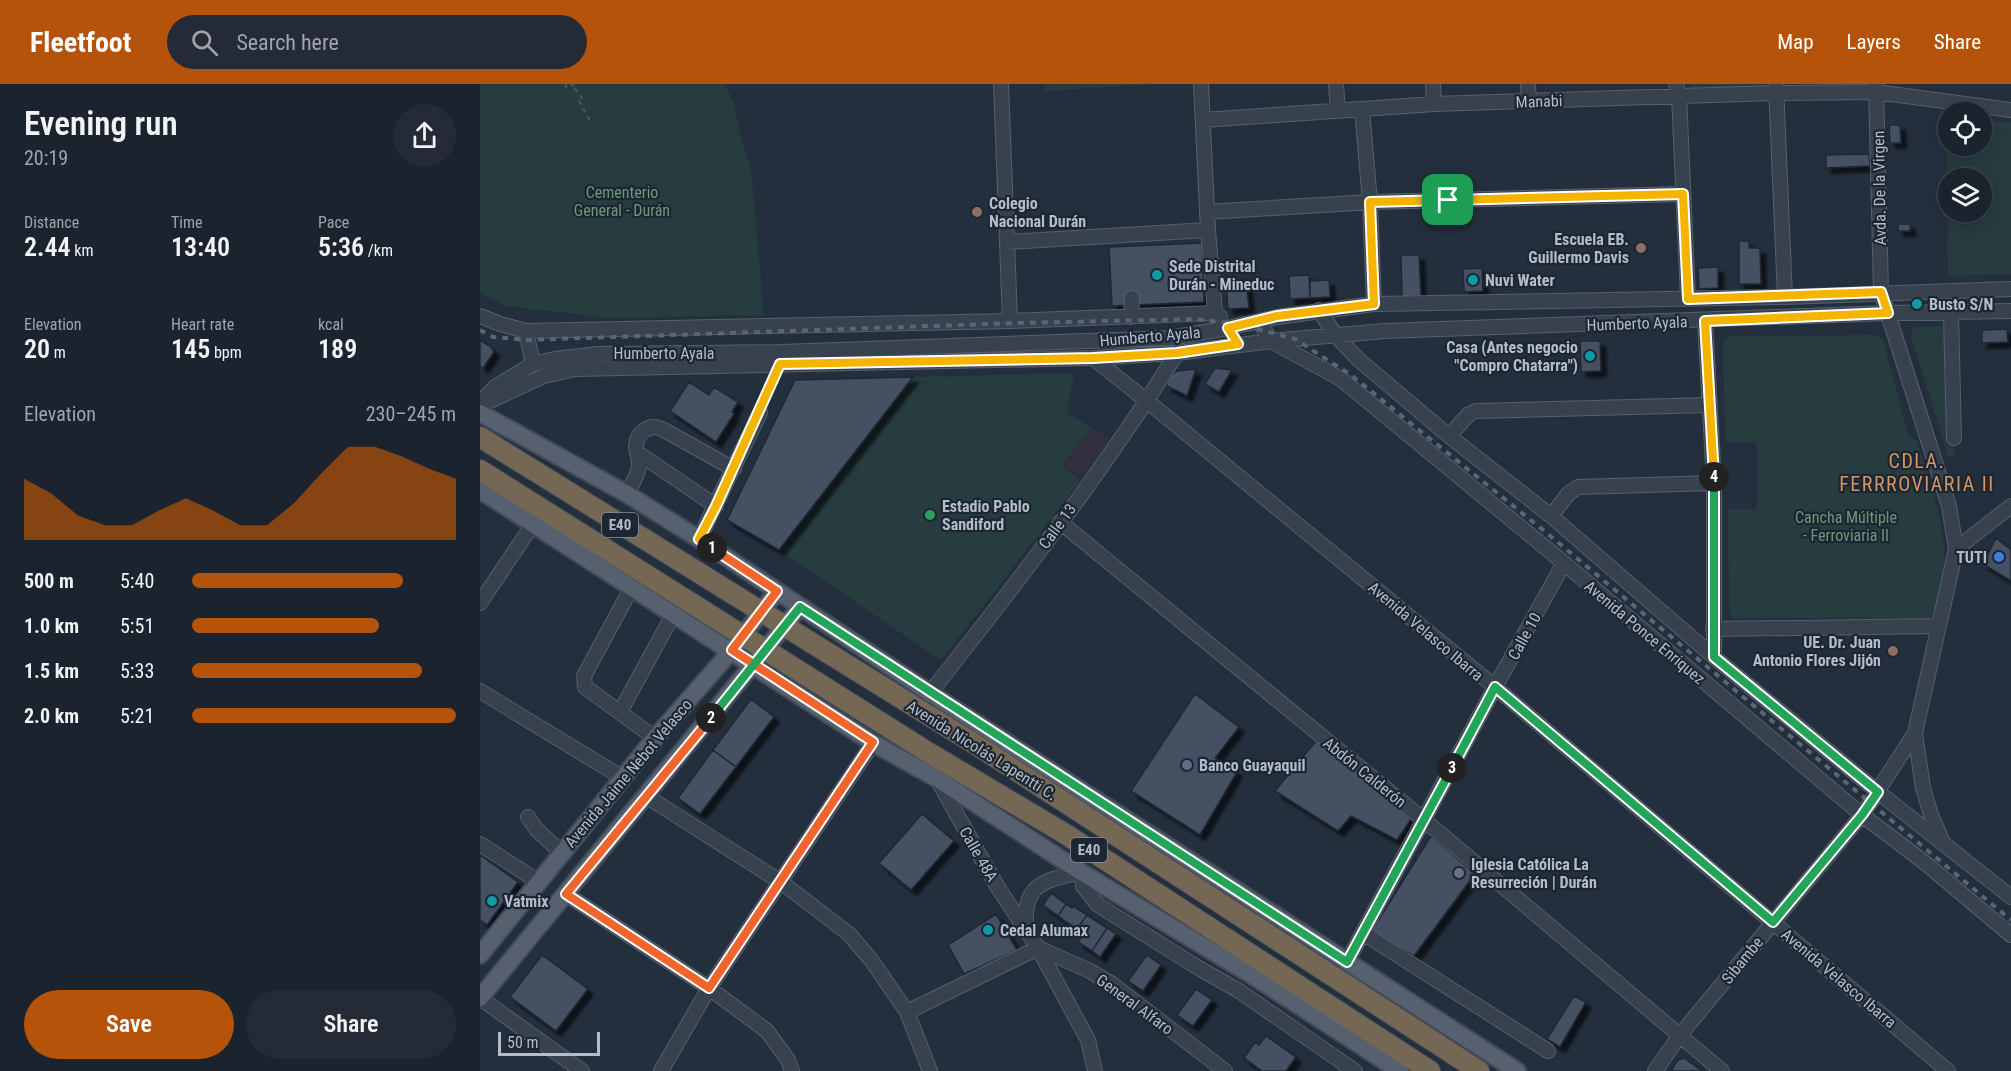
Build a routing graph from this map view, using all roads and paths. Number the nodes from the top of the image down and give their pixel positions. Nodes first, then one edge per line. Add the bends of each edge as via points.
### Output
1 (565, 84) edge
2 (1001, 84) edge
3 (1201, 84) edge
4 (1336, 84) edge
5 (1433, 84) edge
6 (1528, 84) edge
7 (1876, 88) edge
8 (1678, 89) edge
9 (1776, 89) edge
10 (1529, 102) junction
11 (1434, 104) junction
12 (1362, 109) junction
13 (2011, 110) edge
14 (1338, 111) junction
15 (1203, 120) junction
16 (591, 123) dead end
17 (1683, 194) junction
18 (1370, 202) junction
19 (1207, 212) junction
20 (1208, 230) junction
21 (1007, 242) junction
22 (2011, 289) edge
23 (1881, 292) junction
24 (1132, 297) dead end
25 (1785, 297) junction
26 (1688, 299) junction
27 (1374, 304) junction
28 (1318, 310) junction
29 (2011, 311) edge
30 (1215, 313) junction
31 (1888, 313) junction
32 (1952, 313) junction
33 (480, 316) edge
34 (1131, 317) junction
35 (1010, 321) junction
36 (1259, 321) junction
37 (1705, 321) junction
38 (1228, 328) junction
39 (526, 331) junction
40 (1336, 336) junction
41 (1271, 341) junction
42 (1238, 344) junction
43 (1177, 353) junction
44 (1093, 358) junction
45 (533, 364) junction
46 (780, 364) junction
47 (1147, 400) junction
48 (480, 404) edge
49 (1710, 405) junction
50 (480, 413) edge
51 (760, 413) joint
52 (1449, 436) junction
53 (480, 438) edge
54 (1954, 438) dead end
55 (638, 453) junction
56 (734, 469) junction
57 (482, 480) edge
58 (1714, 483) junction
59 (627, 494) junction
60 (716, 506) junction
61 (2011, 506) edge
62 (1551, 516) junction
63 (1060, 522) junction
64 (533, 524) junction
65 (699, 539) junction
66 (1956, 549) junction
67 (1564, 563) junction
68 (632, 587) junction
69 (777, 591) junction
70 (480, 603) edge
71 (800, 607) junction
72 (760, 612) junction
73 (674, 613) junction
74 (1938, 626) junction
75 (785, 628) junction
76 (1713, 629) junction
77 (738, 643) junction
78 (761, 657) junction
79 (1714, 657) junction
80 (1495, 687) junction
81 (480, 691) edge
82 (930, 693) junction
83 (620, 712) junction
84 (1915, 733) junction
85 (655, 738) junction
86 (873, 742) junction
87 (623, 778) junction
88 (936, 778) junction
89 (1878, 792) junction
90 (646, 796) junction
91 (1862, 815) junction
92 (528, 817) dead end
93 (1424, 820) junction
94 (1942, 840) junction
95 (480, 844) edge
96 (562, 853) junction
97 (1081, 872) junction
98 (539, 882) junction
99 (781, 882) junction
100 (566, 894) junction
101 (2011, 897) edge
102 (1773, 922) junction
103 (1026, 928) junction
104 (1363, 933) junction
105 (2011, 935) edge
106 (1038, 948) junction
107 (480, 955) edge
108 (1347, 962) junction
109 (709, 988) junction
110 (480, 998) edge
111 (1304, 999) junction
112 (907, 1012) junction
113 (1680, 1035) junction
114 (1548, 1051) dead end
115 (582, 1071) edge
116 (661, 1071) edge
117 (792, 1071) edge
118 (930, 1071) edge
119 (1095, 1071) edge
120 (1225, 1071) edge
121 (1355, 1071) edge
122 (1400, 1071) edge
123 (1430, 1071) edge
124 (1479, 1071) edge
125 (1517, 1071) edge
126 (1655, 1071) edge
127 (1722, 1071) edge
128 (1948, 1071) edge

1 - 16 path via 576,87
2 - 21 street
3 - 15 street
4 - 14 street
5 - 11 street
6 - 10 street
7 - 9 street, Manabi
7 - 13 street, Manabi
7 - 23 street, Avda. De la Virgen
8 - 9 street, Manabi
8 - 10 street, Manabi
8 - 17 street
9 - 25 street
10 - 11 street, Manabi
11 - 12 street, Manabi
12 - 14 street, Manabi
12 - 18 street
14 - 15 street, Manabi
15 - 19 street
17 - 18 street
17 - 26 street
18 - 19 street
18 - 27 street
19 - 20 street
20 - 21 street
20 - 30 street
21 - 35 street
22 - 23 street, Humberto Ayala
23 - 25 street, Humberto Ayala
23 - 31 street, Avda. De la Virgen
24 - 34 street
25 - 26 street, Humberto Ayala
26 - 27 street, Humberto Ayala
27 - 28 street, Humberto Ayala
28 - 36 street, Humberto Ayala
28 - 40 street, Avenida Ponce Enriquez
29 - 32 street, Humberto Ayala
30 - 34 street
30 - 38 street
31 - 32 street, Humberto Ayala
31 - 37 street, Humberto Ayala
31 - 66 street, Sibambe via 1949,506
32 - 54 street
33 - 39 street
34 - 35 street
35 - 39 street
36 - 38 street, Humberto Ayala
36 - 41 street
37 - 40 street, Humberto Ayala via 1383,331
37 - 49 street
38 - 42 street
38 - 45 street, Humberto Ayala via 1169,338 794,352 598,354
39 - 45 street
40 - 41 street, Humberto Ayala
40 - 52 street, Avenida Ponce Enriquez
41 - 42 street, Humberto Ayala
41 - 67 street, Avenida Ponce Enriquez via 1341,379
42 - 43 street, Humberto Ayala
43 - 44 street, Humberto Ayala
43 - 47 street, Calle 13
44 - 46 street, Humberto Ayala
44 - 47 street, Avenida Velasco Ibarra
45 - 48 street, Humberto Ayala via 495,387
46 - 48 street, Humberto Ayala via 559,371
46 - 51 path
47 - 63 street, Calle 13
47 - 80 street, Avenida Velasco Ibarra
49 - 52 street via 1476,411
49 - 58 street
50 - 59 main road, Avenida Nicolás Lapentti C. / E40
51 - 56 street
52 - 62 street, Avenida Ponce Enriquez
53 - 72 highway, Avenida Nicolás Lapentti C. / E40
55 - 56 street via 636,446 642,431 656,426
55 - 59 street via 639,466
55 - 60 street
56 - 60 street
57 - 64 main road, Avenida Nicolás Lapentti C. / E40
57 - 77 highway, Avenida Nicolás Lapentti C. / E40
58 - 62 street via 1578,487
58 - 76 street
59 - 65 main road, Avenida Nicolás Lapentti C. / E40
60 - 65 street
61 - 66 street
62 - 79 street, Avenida Ponce Enriquez
63 - 82 street, Calle 13
63 - 93 street, Abdón Calderón
64 - 68 main road, Avenida Nicolás Lapentti C. / E40
64 - 70 street
65 - 69 main road, Avenida Nicolás Lapentti C. / E40
66 - 74 street, Sibambe
67 - 80 street, Calle 10
67 - 91 street, Avenida Ponce Enriquez
68 - 73 main road, Avenida Nicolás Lapentti C. / E40
68 - 83 street via 583,682
69 - 71 main road, Avenida Nicolás Lapentti C. / E40
69 - 72 main road, Avenida Jaime Nebot Velasco
71 - 75 main road, Avenida Jaime Nebot Velasco
71 - 82 main road, Avenida Nicolás Lapentti C. / E40
72 - 75 highway, Avenida Nicolás Lapentti C. / E40
72 - 77 main road, Avenida Jaime Nebot Velasco
73 - 77 main road, Avenida Nicolás Lapentti C. / E40
73 - 83 street
74 - 76 street
74 - 84 street, Sibambe
75 - 78 main road, Avenida Jaime Nebot Velasco
75 - 124 highway, Avenida Nicolás Lapentti C. / E40 via 978,746
76 - 79 street
77 - 78 highway, Avenida Nicolás Lapentti C. / E40
77 - 85 main road, Avenida Jaime Nebot Velasco
78 - 86 main road, Avenida Nicolás Lapentti C. / E40
78 - 90 main road, Avenida Jaime Nebot Velasco
78 - 111 highway, Avenida Nicolás Lapentti C. / E40 via 1067,836
79 - 89 street, Avenida Ponce Enriquez
80 - 93 street, Calle 10
80 - 102 street, Avenida Velasco Ibarra
81 - 87 street
82 - 108 main road, Avenida Nicolás Lapentti C. / E40
83 - 85 street
84 - 89 street, Sibambe
84 - 94 street, Sibambe via 1923,788
85 - 87 main road, Avenida Jaime Nebot Velasco
86 - 88 main road, Avenida Nicolás Lapentti C. / E40
86 - 99 street
87 - 96 main road, Avenida Jaime Nebot Velasco
88 - 97 main road, Avenida Nicolás Lapentti C. / E40
88 - 103 street, Calle 48A
89 - 91 street, Sibambe
89 - 94 street, Avenida Ponce Enriquez
90 - 99 street
90 - 100 main road, Avenida Jaime Nebot Velasco
91 - 102 street, Sibambe
91 - 105 street, Avenida Ponce Enriquez
92 - 96 street
93 - 104 street, Calle 10
93 - 113 street, Abdón Calderón
94 - 101 street, Avenida Ponce Enriquez
95 - 98 street
96 - 98 main road, Avenida Jaime Nebot Velasco
97 - 103 street via 1042,883 1034,890 1027,901
97 - 111 main road, Avenida Nicolás Lapentti C. / E40
97 - 121 street via 1083,886 1098,905 1239,991
98 - 107 main road, Avenida Jaime Nebot Velasco
99 - 109 street
99 - 112 street via 849,934
100 - 109 street
100 - 110 main road, Avenida Jaime Nebot Velasco
102 - 113 street, Sibambe
102 - 128 street, Avenida Velasco Ibarra
103 - 106 street, Calle 48A
104 - 108 street, Calle 10
104 - 114 street
106 - 112 street
106 - 119 street, Calle 48A via 1088,1040
106 - 120 street, General Alfaro via 1112,984
108 - 125 main road, Avenida Nicolás Lapentti C. / E40
109 - 116 street
109 - 117 street via 767,1031
110 - 115 street
111 - 122 main road, Avenida Nicolás Lapentti C. / E40
111 - 123 highway, Avenida Nicolás Lapentti C. / E40
112 - 118 street
113 - 126 street, Sibambe
113 - 127 street, Abdón Calderón

